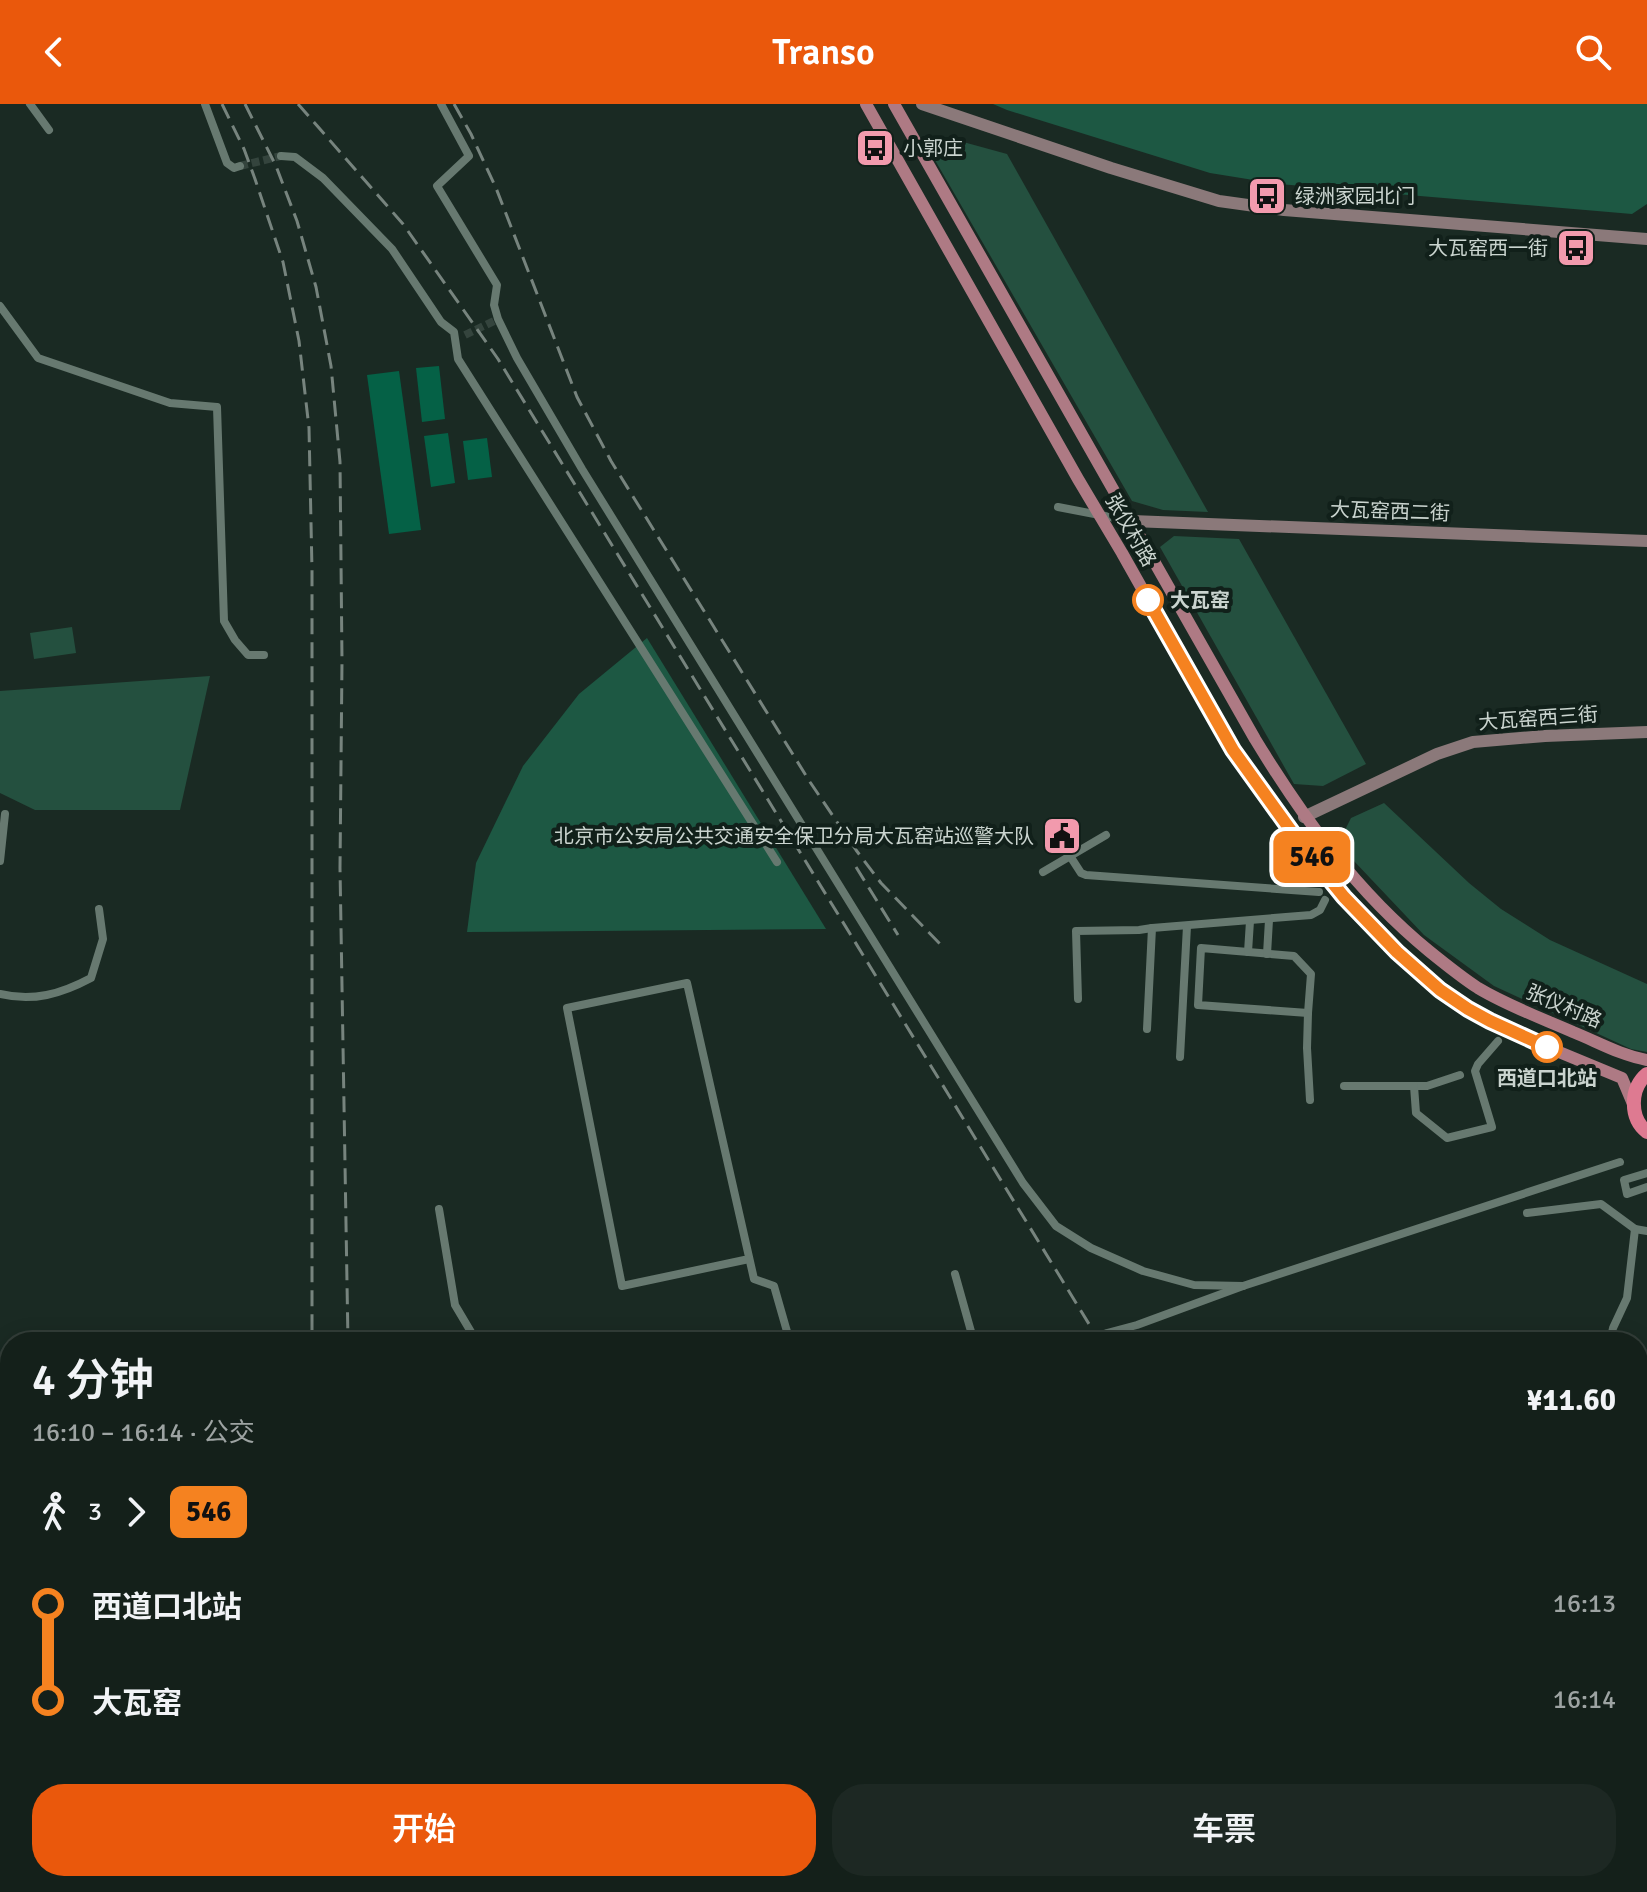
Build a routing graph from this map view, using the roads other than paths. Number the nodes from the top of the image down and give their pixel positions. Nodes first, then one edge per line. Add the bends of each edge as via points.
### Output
1 (30, 104) edge
2 (205, 104) edge
3 (441, 104) edge
4 (868, 104) edge
5 (894, 104) edge
6 (922, 104) edge
7 (49, 130) dead end
8 (281, 156) tunnel mouth
9 (240, 166) dead end
10 (1647, 239) edge
11 (0, 306) edge
12 (454, 332) junction
13 (465, 335) tunnel mouth
14 (1058, 507) dead end
15 (1098, 513) junction
16 (1132, 521) junction
17 (1647, 541) edge
18 (264, 655) dead end
19 (1647, 732) edge
20 (5, 814) dead end
21 (1304, 817) junction
22 (1106, 835) dead end
23 (1070, 856) junction
24 (0, 861) edge
25 (777, 862) dead end
26 (1043, 872) dead end
27 (1319, 892) dead end
28 (1325, 900) dead end
29 (99, 909) dead end
30 (1269, 920) junction
31 (1250, 921) junction
32 (1187, 926) junction
33 (1152, 928) junction
34 (1248, 952) junction
35 (1267, 954) junction
36 (0, 994) edge
37 (1078, 999) dead end
38 (1308, 1013) junction
39 (1147, 1029) dead end
40 (1498, 1041) dead end
41 (1180, 1057) dead end
42 (1647, 1060) edge
43 (1647, 1074) edge
44 (1460, 1075) dead end
45 (1344, 1086) dead end
46 (1414, 1086) junction
47 (1310, 1100) dead end
48 (1633, 1104) junction
49 (1647, 1132) edge
50 (1620, 1162) dead end
51 (1647, 1173) edge
52 (1647, 1187) edge
53 (439, 1209) dead end
54 (1527, 1213) dead end
55 (1635, 1229) junction
56 (1647, 1231) edge
57 (749, 1259) junction
58 (955, 1274) dead end
59 (1243, 1286) junction
60 (471, 1332) edge
61 (787, 1332) edge
62 (971, 1332) edge
63 (1111, 1332) tunnel mouth
64 (1612, 1332) edge

1 - 7 street
2 - 9 street via 227,163
3 - 59 street via 469,156 437,186 497,285 494,305 517,358 1023,1183 1056,1226 1091,1248 1143,1271 1194,1285
4 - 15 main road, 张仪村路
5 - 16 main road, 张仪村路
6 - 10 street via 1219,201
8 - 12 street via 295,157 323,178 392,249 441,322
11 - 18 street via 38,358 170,403 217,407 224,621 248,655
12 - 13 street
12 - 25 street via 458,359
14 - 15 street
15 - 16 street
15 - 48 main road, 张仪村路 via 1233,750 1344,897 1440,990 1508,1031 1622,1078
16 - 17 street, 大瓦窑西二街
16 - 21 main road, 张仪村路
19 - 21 street, 大瓦窑西三街 via 1473,742
20 - 24 street
21 - 42 main road, 张仪村路 via 1390,918 1478,988 1627,1056
22 - 23 street
23 - 26 street
23 - 27 street via 1086,875
28 - 30 street via 1311,915
29 - 36 street via 103,939 91,978 47,997
30 - 31 street
30 - 35 street
31 - 32 street
31 - 34 street
32 - 33 street
32 - 41 street
33 - 37 street via 1076,931
33 - 39 street
34 - 35 street
34 - 38 street via 1201,948 1198,1005
35 - 38 street via 1294,956 1311,974
38 - 47 street
40 - 46 street via 1475,1071 1492,1127 1447,1138 1416,1113
43 - 48 highway
44 - 46 street
45 - 46 street
48 - 49 highway
50 - 59 street
51 - 52 street via 1624,1180 1627,1194
53 - 60 street via 455,1305
54 - 55 street via 1601,1204
55 - 56 street
55 - 64 street via 1627,1298
57 - 57 street via 687,983 567,1008 622,1286
57 - 61 street via 754,1279 774,1286
58 - 62 street
59 - 63 street

